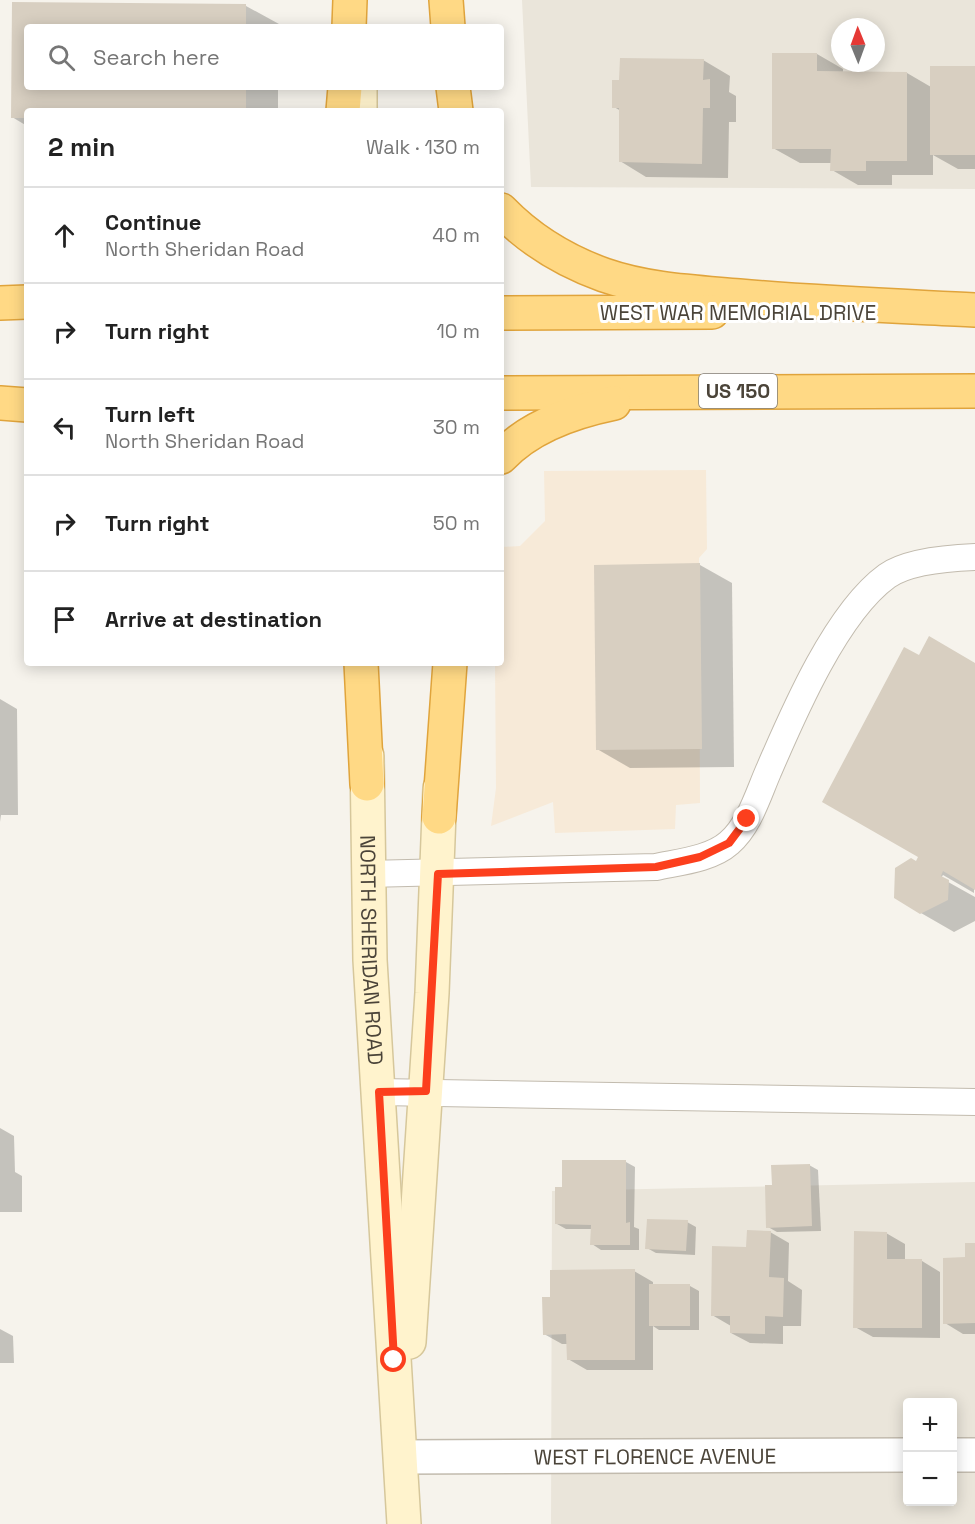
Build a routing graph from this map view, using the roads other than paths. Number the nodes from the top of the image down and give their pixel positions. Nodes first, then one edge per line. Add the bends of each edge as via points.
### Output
1 (350, 0) edge
2 (359, 0) edge
3 (440, 0) edge
4 (446, 0) edge
5 (349, 24) edge
6 (359, 24) edge
7 (440, 24) edge
8 (448, 24) edge
9 (345, 90) edge
10 (360, 90) edge
11 (441, 90) edge
12 (453, 90) edge
13 (343, 108) edge
14 (360, 108) edge
15 (441, 108) edge
16 (456, 108) edge
17 (504, 213) edge
18 (24, 302) edge
19 (0, 303) edge
20 (975, 311) edge
21 (0, 313) edge
22 (24, 313) edge
23 (504, 313) edge
24 (830, 391) junction
25 (975, 391) edge
26 (0, 392) edge
27 (24, 393) edge
28 (504, 393) edge
29 (0, 403) edge
30 (24, 405) edge
31 (504, 455) edge
32 (975, 557) edge
33 (364, 666) edge
34 (441, 666) edge
35 (450, 666) edge
36 (367, 783) joint
37 (439, 817) junction
38 (367, 874) junction
39 (438, 874) junction
40 (426, 1091) junction
41 (379, 1092) junction
42 (975, 1102) edge
43 (401, 1454) junction
44 (903, 1455) edge
45 (957, 1455) edge
46 (975, 1455) edge
47 (404, 1524) edge

1 - 5 highway
2 - 6 main road
3 - 7 main road
4 - 8 highway
9 - 13 highway
10 - 14 main road
11 - 15 main road
12 - 16 highway
17 - 20 highway via 558,255 604,275 641,285 777,299
18 - 19 highway
20 - 23 highway, WEST WAR MEMORIAL DRIVE
21 - 22 highway
24 - 25 highway, US 150
24 - 28 highway, US 150
24 - 31 highway via 620,402 586,410 539,429
26 - 27 highway
29 - 30 highway
32 - 39 lane via 934,559 888,575 850,612 794,713 747,819 729,843 700,857 656,867
33 - 36 highway
34 - 37 main road, NORTH SHERIDAN ROAD
35 - 37 highway
36 - 38 main road, NORTH SHERIDAN ROAD
37 - 39 main road, NORTH SHERIDAN ROAD
38 - 39 lane
38 - 41 main road, NORTH SHERIDAN ROAD
39 - 40 main road, NORTH SHERIDAN ROAD
40 - 41 lane
40 - 42 lane
40 - 43 main road, NORTH SHERIDAN ROAD
41 - 43 main road, NORTH SHERIDAN ROAD
43 - 44 street, WEST FLORENCE AVENUE
43 - 47 main road, NORTH SHERIDAN ROAD
45 - 46 street

